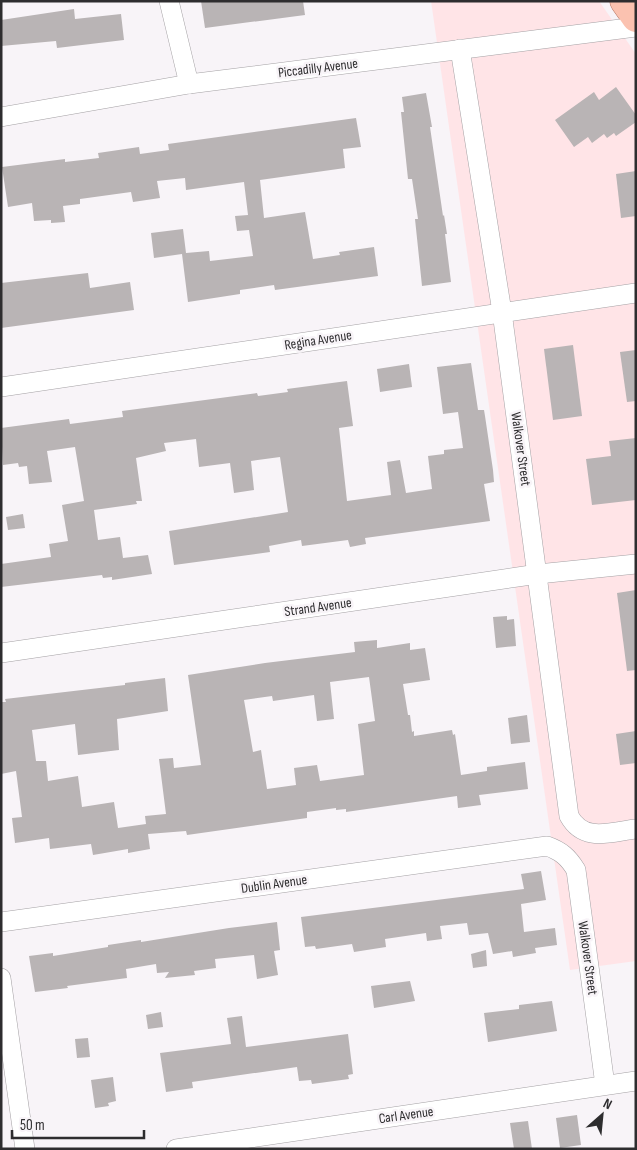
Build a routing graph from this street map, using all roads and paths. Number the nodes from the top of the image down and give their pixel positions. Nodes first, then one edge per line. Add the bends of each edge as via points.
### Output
1 (169, 1) edge
2 (624, 1) edge
3 (636, 18) edge
4 (636, 27) edge
5 (460, 49) junction
6 (189, 84) junction
7 (1, 117) edge
8 (636, 293) edge
9 (502, 312) junction
10 (1, 387) edge
11 (636, 564) edge
12 (538, 574) junction
13 (1, 653) edge
14 (636, 829) edge
15 (547, 846) joint
16 (1, 922) edge
17 (1, 978) edge
18 (636, 1081) edge
19 (605, 1085) junction
20 (25, 1149) edge
21 (176, 1149) edge

1 - 6 street
2 - 3 main road
4 - 5 street, Piccadilly Avenue
5 - 6 street, Piccadilly Avenue
5 - 9 street, Walkover Street
6 - 7 street, Piccadilly Avenue
8 - 9 street, Regina Avenue
9 - 10 street, Regina Avenue
9 - 12 street, Walkover Street
11 - 12 street, Strand Avenue
12 - 13 street, Strand Avenue
12 - 14 street, Walkover Street via 569,816 574,825 588,834
15 - 16 street, Dublin Avenue
15 - 19 street, Walkover Street via 558,850 576,870
17 - 20 street
18 - 19 street, Carl Avenue
19 - 21 street, Carl Avenue

